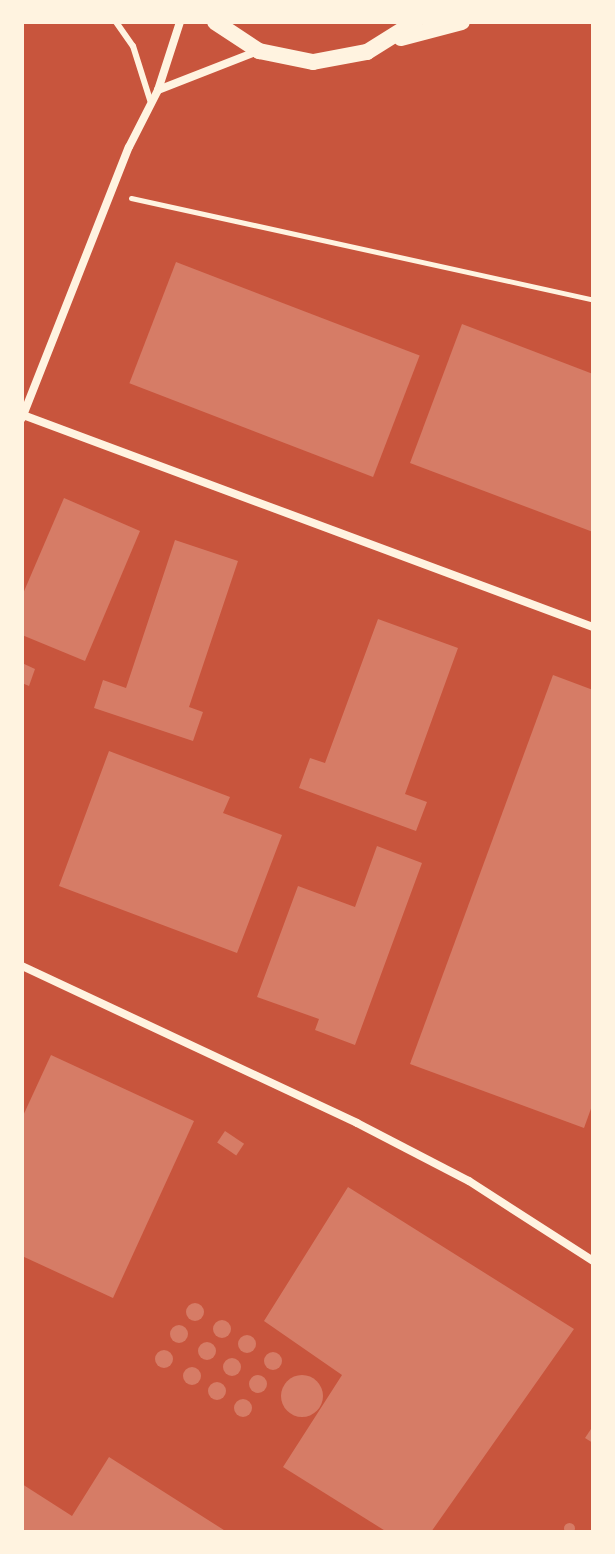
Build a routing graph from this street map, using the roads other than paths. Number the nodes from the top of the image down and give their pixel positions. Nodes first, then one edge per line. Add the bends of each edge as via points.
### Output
1 (116, 22) edge
2 (180, 22) edge
3 (215, 22) edge
4 (415, 22) edge
5 (462, 22) edge
6 (392, 40) junction
7 (259, 51) junction
8 (158, 90) junction
9 (150, 100) junction
10 (23, 417) edge
11 (593, 627) edge
12 (22, 966) edge
13 (593, 1261) edge

1 - 9 lane via 133,46
2 - 8 street
3 - 7 main road
4 - 6 main road
5 - 6 main road
6 - 7 main road via 340,60 313,62
7 - 8 street
8 - 9 street
9 - 10 street
10 - 11 street
12 - 13 street via 357,1123 469,1181

